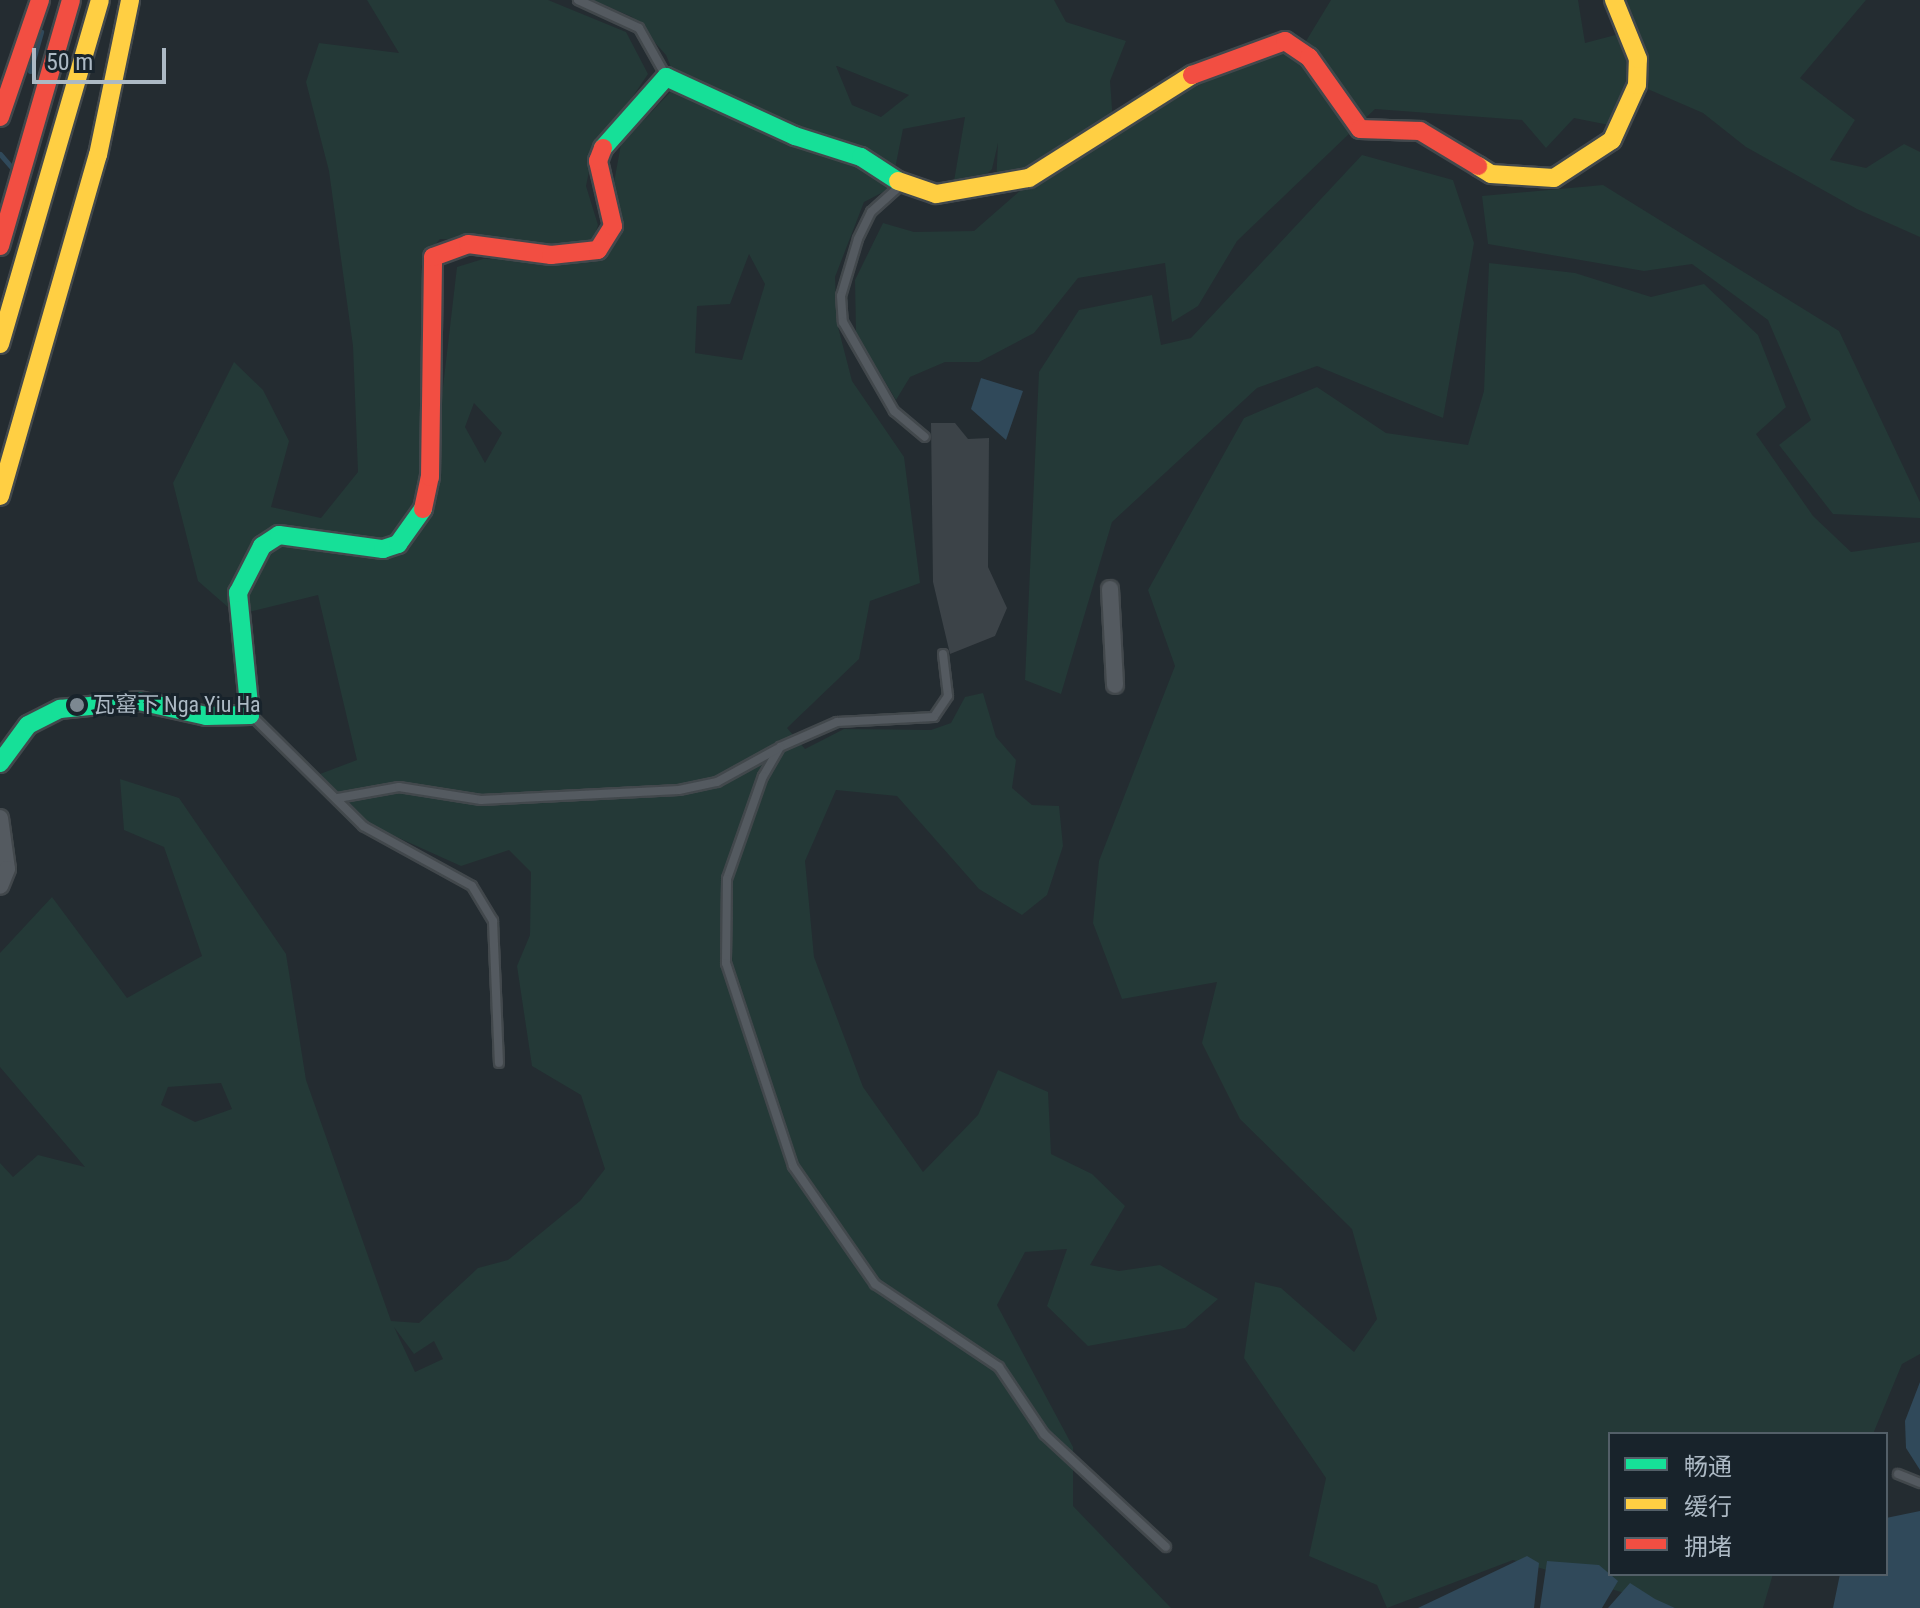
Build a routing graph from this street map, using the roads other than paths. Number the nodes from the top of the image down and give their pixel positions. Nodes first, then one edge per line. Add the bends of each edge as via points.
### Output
1 (40, 0) edge
2 (71, 0) edge
3 (100, 0) edge
4 (130, 0) edge
5 (578, 0) edge
6 (1614, 0) edge
7 (666, 77) junction
8 (0, 117) edge
9 (901, 185) junction
10 (0, 246) edge
11 (0, 344) edge
12 (925, 437) dead end
13 (0, 496) edge
14 (1110, 589) dead end
15 (943, 654) dead end
16 (1115, 685) dead end
17 (250, 715) junction
18 (780, 747) junction
19 (0, 763) edge
20 (338, 798) junction
21 (0, 818) edge
22 (0, 886) edge
23 (499, 1063) dead end
24 (1898, 1474) dead end
25 (1920, 1483) edge
26 (1166, 1547) dead end

1 - 8 main road
2 - 10 main road
3 - 11 main road
4 - 13 main road via 98,155
5 - 7 lane via 639,28
6 - 9 main road via 1638,59 1637,85 1612,140 1554,178 1491,174 1420,131 1360,129 1309,57 1285,41 1208,65 1029,178 936,194
7 - 9 main road via 781,130 861,157
7 - 17 main road via 605,142 598,161 613,226 598,250 572,256 468,244 433,257 430,477 421,517 398,544 383,549 279,535 262,546 238,593
9 - 12 lane via 871,212 858,239 841,296 843,322 894,411
14 - 16 street
15 - 18 lane via 948,696 934,717 837,722
17 - 19 main road via 206,716 139,701 60,709 28,725
17 - 20 lane
18 - 20 lane via 717,782 679,790 481,800 399,787
18 - 26 lane via 739,836 721,928 726,963 793,1166 875,1284 999,1367 1044,1434
20 - 23 lane via 363,826 472,886 493,921
21 - 22 street via 7,869
24 - 25 lane

